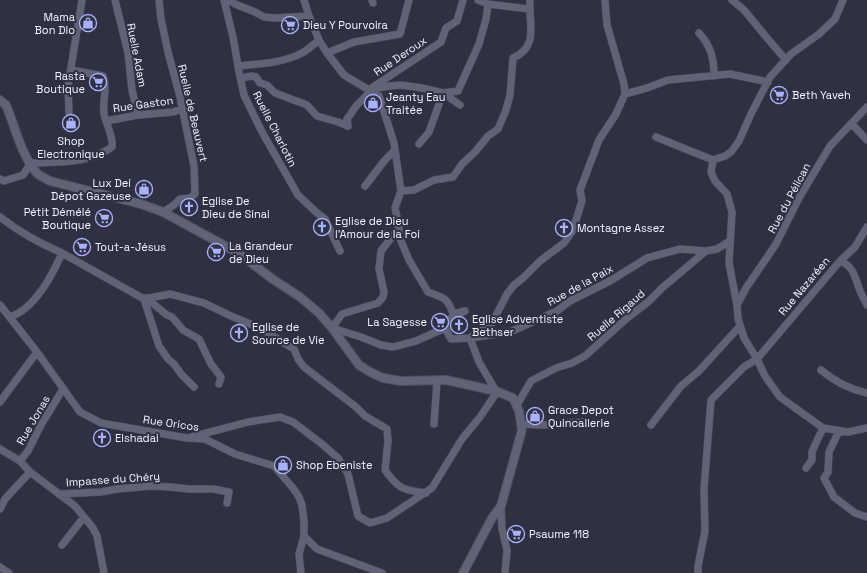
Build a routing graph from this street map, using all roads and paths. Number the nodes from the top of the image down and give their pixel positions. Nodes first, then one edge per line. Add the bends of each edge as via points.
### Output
1 (82, 0) edge
2 (115, 0) edge
3 (159, 0) edge
4 (224, 0) edge
5 (229, 0) edge
6 (304, 0) edge
7 (409, 0) edge
8 (464, 0) edge
9 (478, 0) edge
10 (530, 0) edge
11 (605, 0) edge
12 (732, 0) edge
13 (844, 0) edge
14 (488, 4) junction
15 (529, 8) junction
16 (309, 16) junction
17 (699, 33) dead end
18 (319, 40) junction
19 (327, 53) junction
20 (786, 60) junction
21 (238, 66) junction
22 (71, 70) junction
23 (714, 76) junction
24 (241, 78) junction
25 (768, 82) junction
26 (370, 90) junction
27 (444, 93) junction
28 (625, 94) junction
29 (0, 100) edge
30 (460, 105) dead end
31 (867, 107) edge
32 (182, 109) junction
33 (69, 112) dead end
34 (138, 115) junction
35 (106, 121) junction
36 (852, 124) junction
37 (656, 137) dead end
38 (867, 140) edge
39 (419, 144) dead end
40 (395, 150) junction
41 (713, 160) junction
42 (31, 163) junction
43 (0, 179) edge
44 (365, 186) dead end
45 (401, 191) junction
46 (163, 212) junction
47 (0, 217) edge
48 (399, 226) junction
49 (867, 227) edge
50 (730, 241) junction
51 (340, 251) dead end
52 (706, 251) junction
53 (62, 253) junction
54 (840, 260) junction
55 (145, 299) junction
56 (0, 305) edge
57 (737, 305) junction
58 (867, 305) edge
59 (10, 317) junction
60 (740, 326) junction
61 (332, 328) junction
62 (445, 328) junction
63 (470, 338) junction
64 (37, 352) junction
65 (757, 358) junction
66 (821, 370) dead end
67 (437, 380) junction
68 (219, 384) dead end
69 (194, 387) dead end
70 (63, 389) junction
71 (497, 391) junction
72 (867, 393) edge
73 (0, 402) edge
74 (517, 405) junction
75 (586, 422) dead end
76 (434, 424) dead end
77 (521, 424) junction
78 (652, 425) dead end
79 (823, 428) junction
80 (867, 428) edge
81 (839, 431) junction
82 (187, 438) junction
83 (0, 449) edge
84 (20, 461) junction
85 (806, 468) dead end
86 (30, 472) junction
87 (426, 492) junction
88 (59, 494) junction
89 (227, 503) dead end
90 (501, 506) junction
91 (0, 509) edge
92 (84, 517) junction
93 (867, 517) edge
94 (304, 536) junction
95 (62, 545) dead end
96 (0, 567) edge
97 (9, 573) edge
98 (104, 573) edge
99 (301, 573) edge
100 (382, 573) edge
101 (463, 573) edge
102 (505, 573) edge
103 (698, 573) edge

1 - 22 street
2 - 34 street, Ruelle Adam via 128,53
3 - 32 street, Ruelle de Beauvert
4 - 21 street, Ruelle Charlotin
5 - 16 street via 264,17
6 - 16 street
7 - 19 street via 400,34 354,42
8 - 26 street, Rue Deroux via 457,21 446,28 441,42
9 - 14 street
10 - 15 street
11 - 28 street via 607,25
12 - 20 street via 744,10
13 - 20 street via 835,19
14 - 15 street
14 - 27 street via 480,44 458,91
15 - 45 street via 530,41 521,54 513,58 510,95 498,129 488,136 453,177 434,180 414,190
16 - 18 street
17 - 23 street via 706,40 714,58
18 - 19 street
18 - 21 street via 303,53 291,57
19 - 26 street via 344,75
20 - 25 street
21 - 24 street, Ruelle Charlotin
22 - 33 street via 68,86
22 - 35 street via 103,76 106,85
23 - 25 street via 730,74
23 - 28 street via 668,80
24 - 26 street, Rue Deroux via 256,77 275,94 307,105 317,116 348,126 347,120
24 - 51 street, Ruelle Charlotin via 244,94 280,165 298,195 325,219
25 - 41 street via 739,141 731,152
26 - 27 street via 401,85
26 - 40 street via 379,96
27 - 30 street
27 - 39 street via 429,132
28 - 63 street via 616,114 599,140 580,190 582,201 573,230 564,243 514,285 492,323
29 - 42 street via 6,104 23,150
31 - 36 street, Rue du Pélican
32 - 34 street, Rue Gaston
32 - 46 street, Ruelle de Beauvert via 194,166 194,194 190,198 180,199
34 - 35 street, Rue Gaston
35 - 42 street via 113,142 112,147 106,151 66,162
36 - 38 street
36 - 57 street, Rue du Pélican via 830,146 798,198 776,244
37 - 41 street
40 - 44 street
40 - 45 street
41 - 50 street via 712,172 715,182 727,194 732,212
42 - 43 street via 23,175 4,181
42 - 46 street via 39,174 50,181
45 - 48 street via 395,208
46 - 61 street via 238,253 300,297
47 - 53 street
48 - 61 street via 381,251 383,297 378,303 342,314
48 - 62 street via 399,236 428,292 449,302 453,314 466,311 446,322
49 - 54 street, Rue Nazaréen via 855,247
50 - 52 street, Ruelle Rigaud via 717,249
50 - 57 street via 729,263
52 - 63 street, Rue de la Paix via 680,249 647,258 610,281 570,301 557,311 510,332
52 - 74 street, Ruelle Rigaud via 585,356 531,381
53 - 55 street
53 - 59 street via 34,300 17,315
54 - 58 street via 847,263 854,272
54 - 65 street, Rue Nazaréen
55 - 68 street via 172,317 183,330 199,339 211,364 221,377
55 - 69 street via 159,346
55 - 87 street via 170,294 204,302 260,328 294,349 304,367 366,416 387,429 385,470 394,482 405,490
56 - 59 street, Rue Oricos
57 - 60 street
59 - 64 street, Rue Oricos
60 - 65 street via 744,338
60 - 78 street via 682,386
61 - 62 street via 393,347 416,341
61 - 67 street via 359,365 370,372 383,378 401,381
62 - 63 street, Rue de la Paix via 451,339
63 - 71 street via 479,362
64 - 70 street, Rue Oricos
64 - 73 street
65 - 79 street via 765,376 780,397
65 - 103 street, Rue Nazaréen via 744,367 711,400 704,489 705,532
66 - 72 street via 832,380
67 - 71 street
67 - 76 street
70 - 82 street, Rue Oricos via 80,412 101,423
70 - 84 street, Rue Jonas
71 - 74 street via 513,398
71 - 87 street via 462,439 432,488
74 - 77 street
75 - 77 street
77 - 90 street via 522,430
79 - 81 street
79 - 85 street via 812,452 812,460
80 - 81 street
81 - 93 street via 829,452 828,472 824,478 834,497 855,513
82 - 87 street via 248,422 280,417 293,422 338,458 348,474 358,516 367,523 387,518
82 - 94 street, Rue Oricos via 205,439 235,454 274,466 299,497
83 - 84 street
84 - 86 street
86 - 88 street
86 - 91 street via 5,499
88 - 89 street, Impasse du Chéry via 151,486 213,489 229,492
88 - 92 street via 75,506
90 - 101 street
90 - 102 street via 502,529 508,550
92 - 95 street
92 - 98 street via 94,528 97,536
94 - 99 street, Rue Oricos via 300,554
94 - 100 street via 317,549
96 - 97 street

